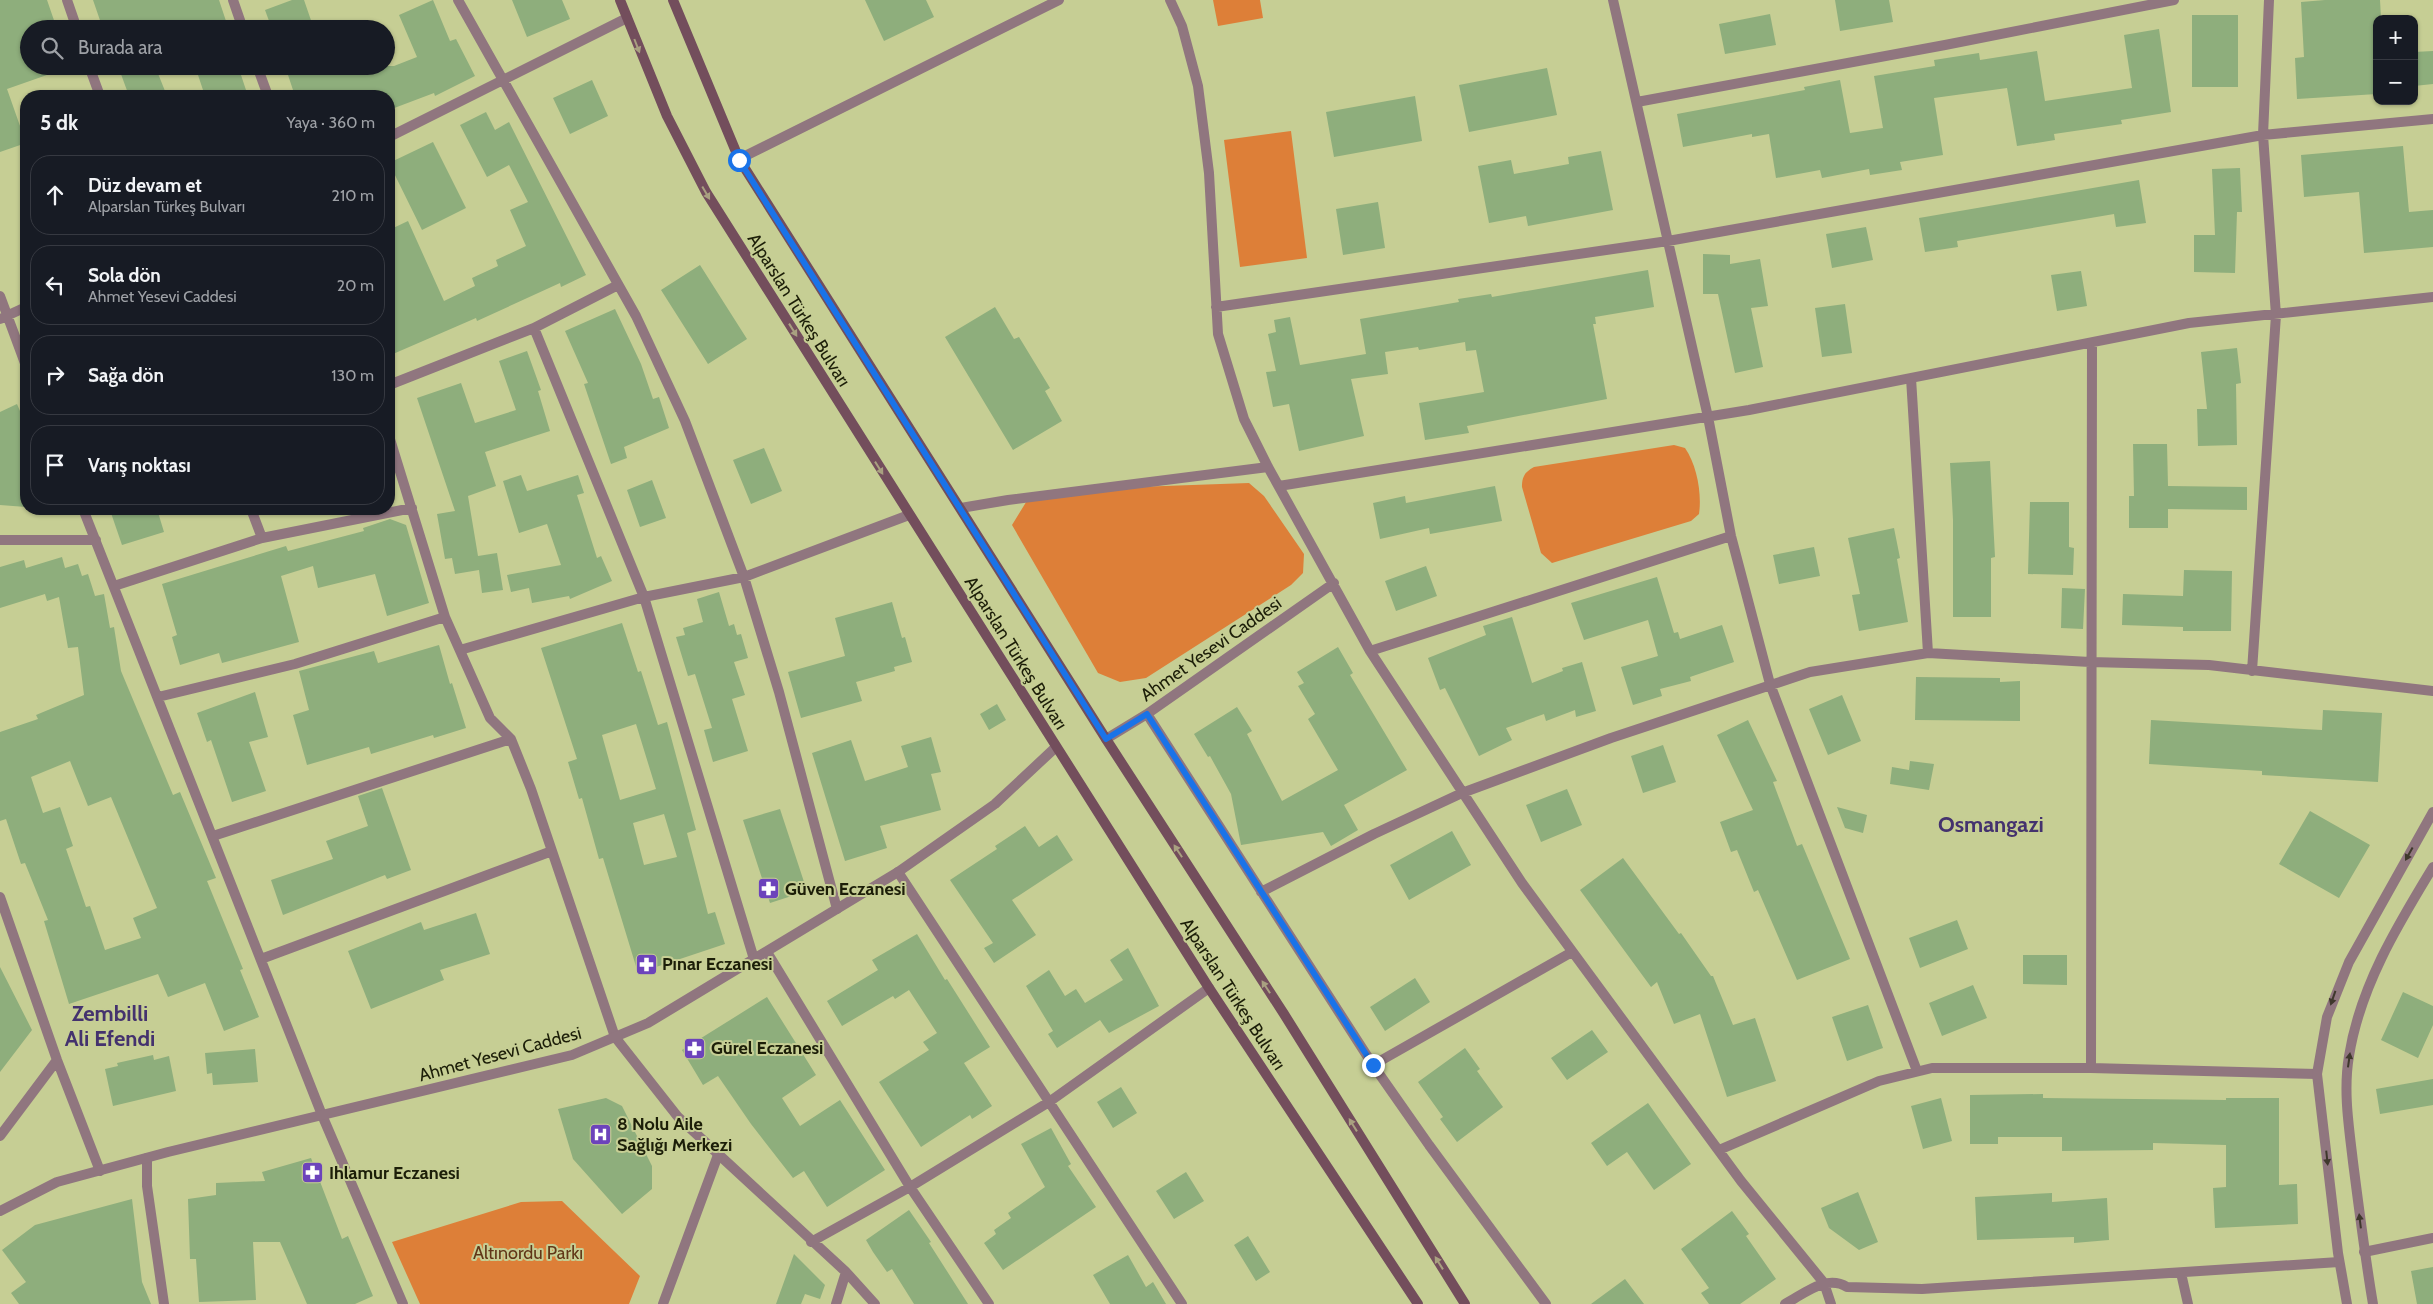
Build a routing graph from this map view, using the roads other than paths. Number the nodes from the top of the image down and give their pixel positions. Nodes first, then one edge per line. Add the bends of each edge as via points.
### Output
1 (67, 0) edge
2 (233, 0) edge
3 (458, 0) edge
4 (620, 0) edge
5 (673, 0) edge
6 (1059, 0) edge
7 (1170, 0) edge
8 (1613, 0) edge
9 (2174, 0) edge
10 (2270, 0) edge
11 (627, 18) junction
12 (74, 20) edge
13 (241, 20) edge
14 (93, 75) edge
15 (260, 75) edge
16 (504, 79) junction
17 (98, 90) edge
18 (266, 90) edge
19 (1636, 102) junction
20 (2433, 119) edge
21 (395, 134) edge
22 (2263, 135) junction
23 (739, 160) junction
24 (1668, 241) junction
25 (618, 285) junction
26 (0, 296) edge
27 (2433, 297) edge
28 (1216, 307) junction
29 (20, 310) edge
30 (2276, 314) junction
31 (3, 318) edge
32 (534, 328) junction
33 (2092, 343) junction
34 (20, 353) edge
35 (1911, 378) junction
36 (395, 383) edge
37 (1708, 417) junction
38 (395, 455) edge
39 (1268, 467) junction
40 (1279, 486) junction
41 (412, 508) junction
42 (960, 508) junction
43 (395, 511) edge
44 (86, 515) edge
45 (252, 515) edge
46 (377, 515) edge
47 (909, 515) junction
48 (1731, 536) junction
49 (262, 538) junction
50 (0, 540) edge
51 (96, 540) junction
52 (744, 577) junction
53 (1334, 583) junction
54 (114, 586) junction
55 (644, 597) junction
56 (445, 616) junction
57 (460, 650) junction
58 (1370, 651) junction
59 (1928, 653) junction
60 (2090, 662) junction
61 (2252, 671) junction
62 (1770, 684) junction
63 (2433, 690) edge
64 (158, 696) junction
65 (1147, 714) junction
66 (511, 739) junction
67 (1106, 739) junction
68 (1056, 747) junction
69 (1462, 793) junction
70 (2433, 812) edge
71 (213, 836) junction
72 (552, 851) junction
73 (2433, 867) edge
74 (898, 872) junction
75 (1260, 892) junction
76 (0, 897) edge
77 (837, 909) junction
78 (767, 952) junction
79 (1572, 952) junction
80 (261, 959) junction
81 (754, 959) junction
82 (1209, 988) junction
83 (615, 1037) junction
84 (57, 1060) junction
85 (1373, 1065) junction
86 (2091, 1068) junction
87 (1917, 1071) junction
88 (2317, 1074) junction
89 (1049, 1102) junction
90 (322, 1115) junction
91 (0, 1136) edge
92 (1719, 1150) junction
93 (718, 1155) junction
94 (146, 1158) junction
95 (100, 1171) junction
96 (910, 1187) junction
97 (0, 1211) edge
98 (2433, 1238) edge
99 (811, 1242) junction
100 (2364, 1252) junction
101 (2339, 1262) junction
102 (846, 1272) junction
103 (2181, 1273) junction
104 (1824, 1283) junction
105 (164, 1304) edge
106 (403, 1304) edge
107 (663, 1304) edge
108 (836, 1304) edge
109 (875, 1304) edge
110 (989, 1304) edge
111 (1182, 1304) edge
112 (1418, 1304) edge
113 (1465, 1304) edge
114 (1546, 1304) edge
115 (1785, 1304) edge
116 (1831, 1304) edge
117 (2188, 1304) edge
118 (2347, 1304) edge
119 (2373, 1304) edge

1 - 12 street
2 - 13 street
3 - 16 street
4 - 11 main road, Alparslan Türkeş Bulvarı
5 - 23 main road, Alparslan Türkeş Bulvarı
6 - 23 street
7 - 28 street via 1182,26 1198,86 1209,173
8 - 19 street
9 - 19 street
10 - 22 street
11 - 16 street
11 -> 47 main road, Alparslan Türkeş Bulvarı via 667,116 706,192
14 - 17 street
15 - 18 street
16 - 21 street
16 - 25 street
19 - 24 street
20 - 22 street
22 - 24 street
22 - 30 street
23 - 42 main road, Alparslan Türkeş Bulvarı
24 - 28 street
24 - 37 street
25 - 32 street
25 - 52 street via 685,421
26 - 31 street
27 - 30 street
28 - 39 street via 1218,334 1244,420
29 - 31 street
30 - 33 street via 2189,323
30 - 61 street
31 - 34 street
32 - 36 street
32 - 55 street
33 - 35 street
33 - 60 street
35 - 37 street
35 - 59 street
37 - 40 street
37 - 48 street
38 - 41 street
39 - 40 street
39 - 42 street
40 - 53 street
41 - 43 street
41 - 56 street
42 - 67 main road, Alparslan Türkeş Bulvarı
44 - 51 street
45 - 49 street
46 - 49 street
47 - 52 street
47 - 68 main road, Alparslan Türkeş Bulvarı
48 - 58 street
48 - 62 street
49 - 54 street
50 - 51 street
51 - 54 street
52 - 55 street
52 - 77 street via 779,692
53 - 58 street
53 - 65 street, Ahmet Yesevi Caddesi
54 - 64 street
55 - 57 street
55 - 81 street
56 - 57 street
56 - 64 street via 294,664
57 - 66 street via 490,718
58 - 69 street
59 - 60 street
59 - 62 street via 1810,672
60 - 61 street via 2209,664
60 - 86 street
61 - 63 street
62 - 69 street
62 - 87 street
64 - 71 street
65 - 67 street, Ahmet Yesevi Caddesi
65 - 75 street
66 - 71 street
66 - 72 street
113 -> 67 main road, Alparslan Türkeş Bulvarı via 1284,1014
68 - 74 street, Ahmet Yesevi Caddesi via 995,804
68 - 82 main road, Alparslan Türkeş Bulvarı
69 - 75 street
69 - 79 street
70 -> 88 street via 2337,988 2321,1043
71 - 80 street
72 - 80 street
72 - 83 street
100 -> 73 street via 2347,1107 2349,1057 2361,1010 2390,938
74 - 77 street, Ahmet Yesevi Caddesi
74 - 89 street
75 - 85 street
76 - 84 street
77 - 78 street, Ahmet Yesevi Caddesi
78 - 81 street, Ahmet Yesevi Caddesi
78 - 96 street
79 - 85 street
79 - 92 street
80 - 90 street
81 - 83 street, Ahmet Yesevi Caddesi via 648,1023
82 - 89 street
82 - 112 main road, Alparslan Türkeş Bulvarı
83 - 90 street, Ahmet Yesevi Caddesi via 572,1055
83 - 93 street via 678,1117
84 - 91 street
84 - 95 street
85 - 114 street
86 - 87 street via 1932,1068
86 - 88 street
87 - 92 street via 1879,1081
88 -> 101 street
89 - 96 street
89 - 111 street
90 - 94 street, Ahmet Yesevi Caddesi
90 - 106 street
92 - 104 street
93 - 99 street
93 - 107 street
94 - 95 street, Ahmet Yesevi Caddesi
94 - 105 street via 146,1186
95 - 97 street, Ahmet Yesevi Caddesi via 58,1182
96 - 99 street
96 - 110 street
98 - 100 street
99 - 102 street
100 - 119 street
101 - 103 street
101 - 118 street
102 - 108 street
102 - 109 street
103 - 104 street via 1922,1289 1847,1287 1839,1282
103 - 117 street
104 - 115 street
104 - 116 street

